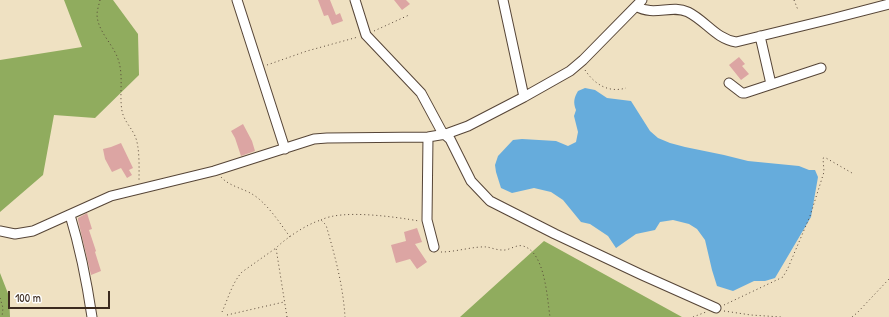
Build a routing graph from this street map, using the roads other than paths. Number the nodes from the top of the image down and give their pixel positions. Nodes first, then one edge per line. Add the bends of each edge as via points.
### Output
1 (237, 0) edge
2 (355, 0) edge
3 (504, 0) edge
4 (639, 3) edge
5 (889, 4) edge
6 (760, 36) junction
7 (821, 68) dead end
8 (729, 83) dead end
9 (771, 84) junction
10 (524, 97) junction
11 (446, 134) junction
12 (428, 137) junction
13 (285, 149) junction
14 (70, 215) junction
15 (0, 231) edge
16 (434, 248) road end
17 (716, 308) road end
18 (92, 317) edge

1 - 13 street
2 - 11 street via 366,35 421,93
3 - 10 street
4 - 6 street via 646,11 688,12 721,37 731,41 744,41
4 - 10 street via 580,63
5 - 6 street
6 - 9 street
7 - 9 street
8 - 9 street via 742,93
10 - 11 street via 474,123
11 - 12 street
11 - 17 street via 471,181 490,201 555,234
12 - 13 street via 321,138
12 - 16 street via 428,222
13 - 14 street via 217,170 110,196
14 - 15 street via 24,234
14 - 18 street via 88,288

